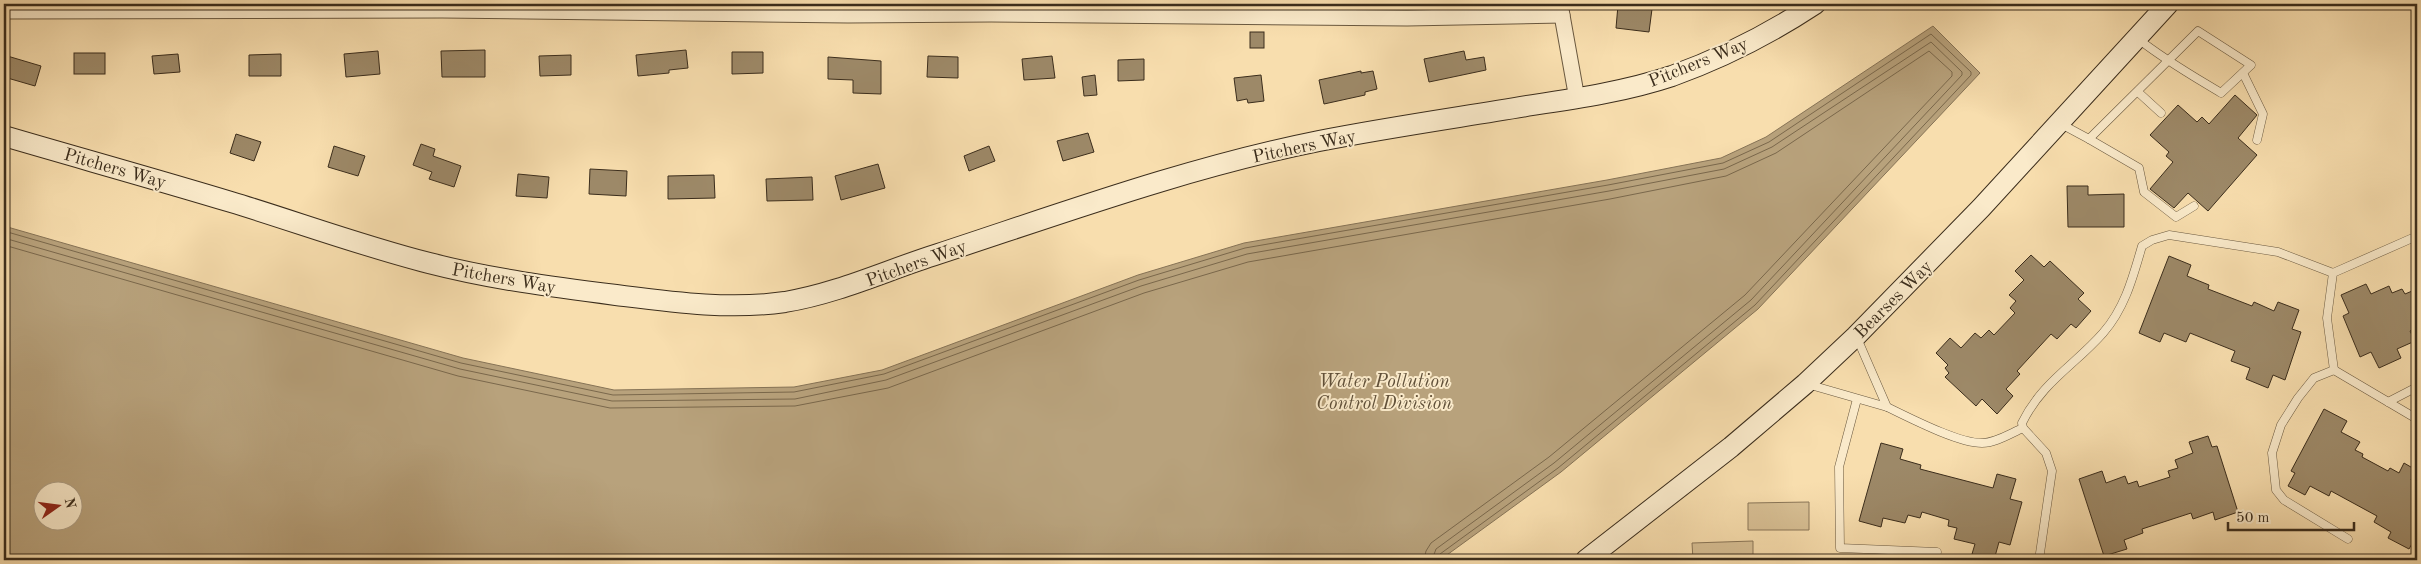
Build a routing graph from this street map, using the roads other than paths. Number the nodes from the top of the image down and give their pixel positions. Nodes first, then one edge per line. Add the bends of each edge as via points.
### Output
1 (1815, 4) edge
2 (2168, 4) edge
3 (2329, 4) edge
4 (2417, 4) edge
5 (1561, 10) edge
6 (4, 11) edge
7 (2137, 38) junction
8 (2169, 61) junction
9 (2243, 73) junction
10 (2138, 92) junction
11 (1577, 99) junction
12 (2162, 113) dead end
13 (2057, 123) junction
14 (4, 136) edge
15 (2090, 139) junction
16 (2257, 140) dead end
17 (2194, 206) dead end
18 (2417, 236) edge
19 (2334, 273) junction
20 (1856, 336) junction
21 (2334, 370) junction
22 (1805, 384) junction
23 (2417, 387) edge
24 (1857, 399) junction
25 (2388, 402) junction
26 (1887, 407) junction
27 (2417, 419) edge
28 (2023, 428) junction
29 (2348, 539) dead end
30 (1938, 552) dead end
31 (1586, 560) edge
32 (2039, 560) edge

1 - 11 main road, Pitchers Way via 1746,44 1689,69 1625,89
2 - 7 main road, Bearses Way
3 - 4 lane
5 - 6 street via 1407,18 991,14 848,16 442,10
5 - 11 street
7 - 8 lane
7 - 13 main road, Bearses Way
8 - 9 lane via 2221,93
8 - 9 lane via 2198,31 2251,65
8 - 10 lane
9 - 16 lane via 2263,114
10 - 12 lane
10 - 15 lane
11 - 14 main road, Pitchers Way via 1335,138 1267,153 1032,221 852,286 792,300 734,306 548,286 454,269
13 - 15 lane
13 - 20 main road, Bearses Way via 1981,208
15 - 17 lane via 2139,168 2144,192 2176,217
18 - 19 lane
19 - 21 lane via 2327,318
19 - 28 lane via 2278,252 2169,235 2152,240 2142,246 2130,287 2114,317 2103,333 2048,384 2026,414
20 - 22 main road, Bearses Way
20 - 26 lane
21 - 25 lane
21 - 29 lane via 2314,378 2298,398 2281,425 2272,453 2276,490 2284,500
22 - 24 lane
22 - 31 main road, Bearses Way via 1696,475
23 - 25 lane
24 - 26 lane
24 - 30 lane via 1839,467 1840,548
25 - 27 lane
26 - 28 lane via 1931,428 1975,442 1992,441
28 - 32 lane via 2046,453 2052,471

